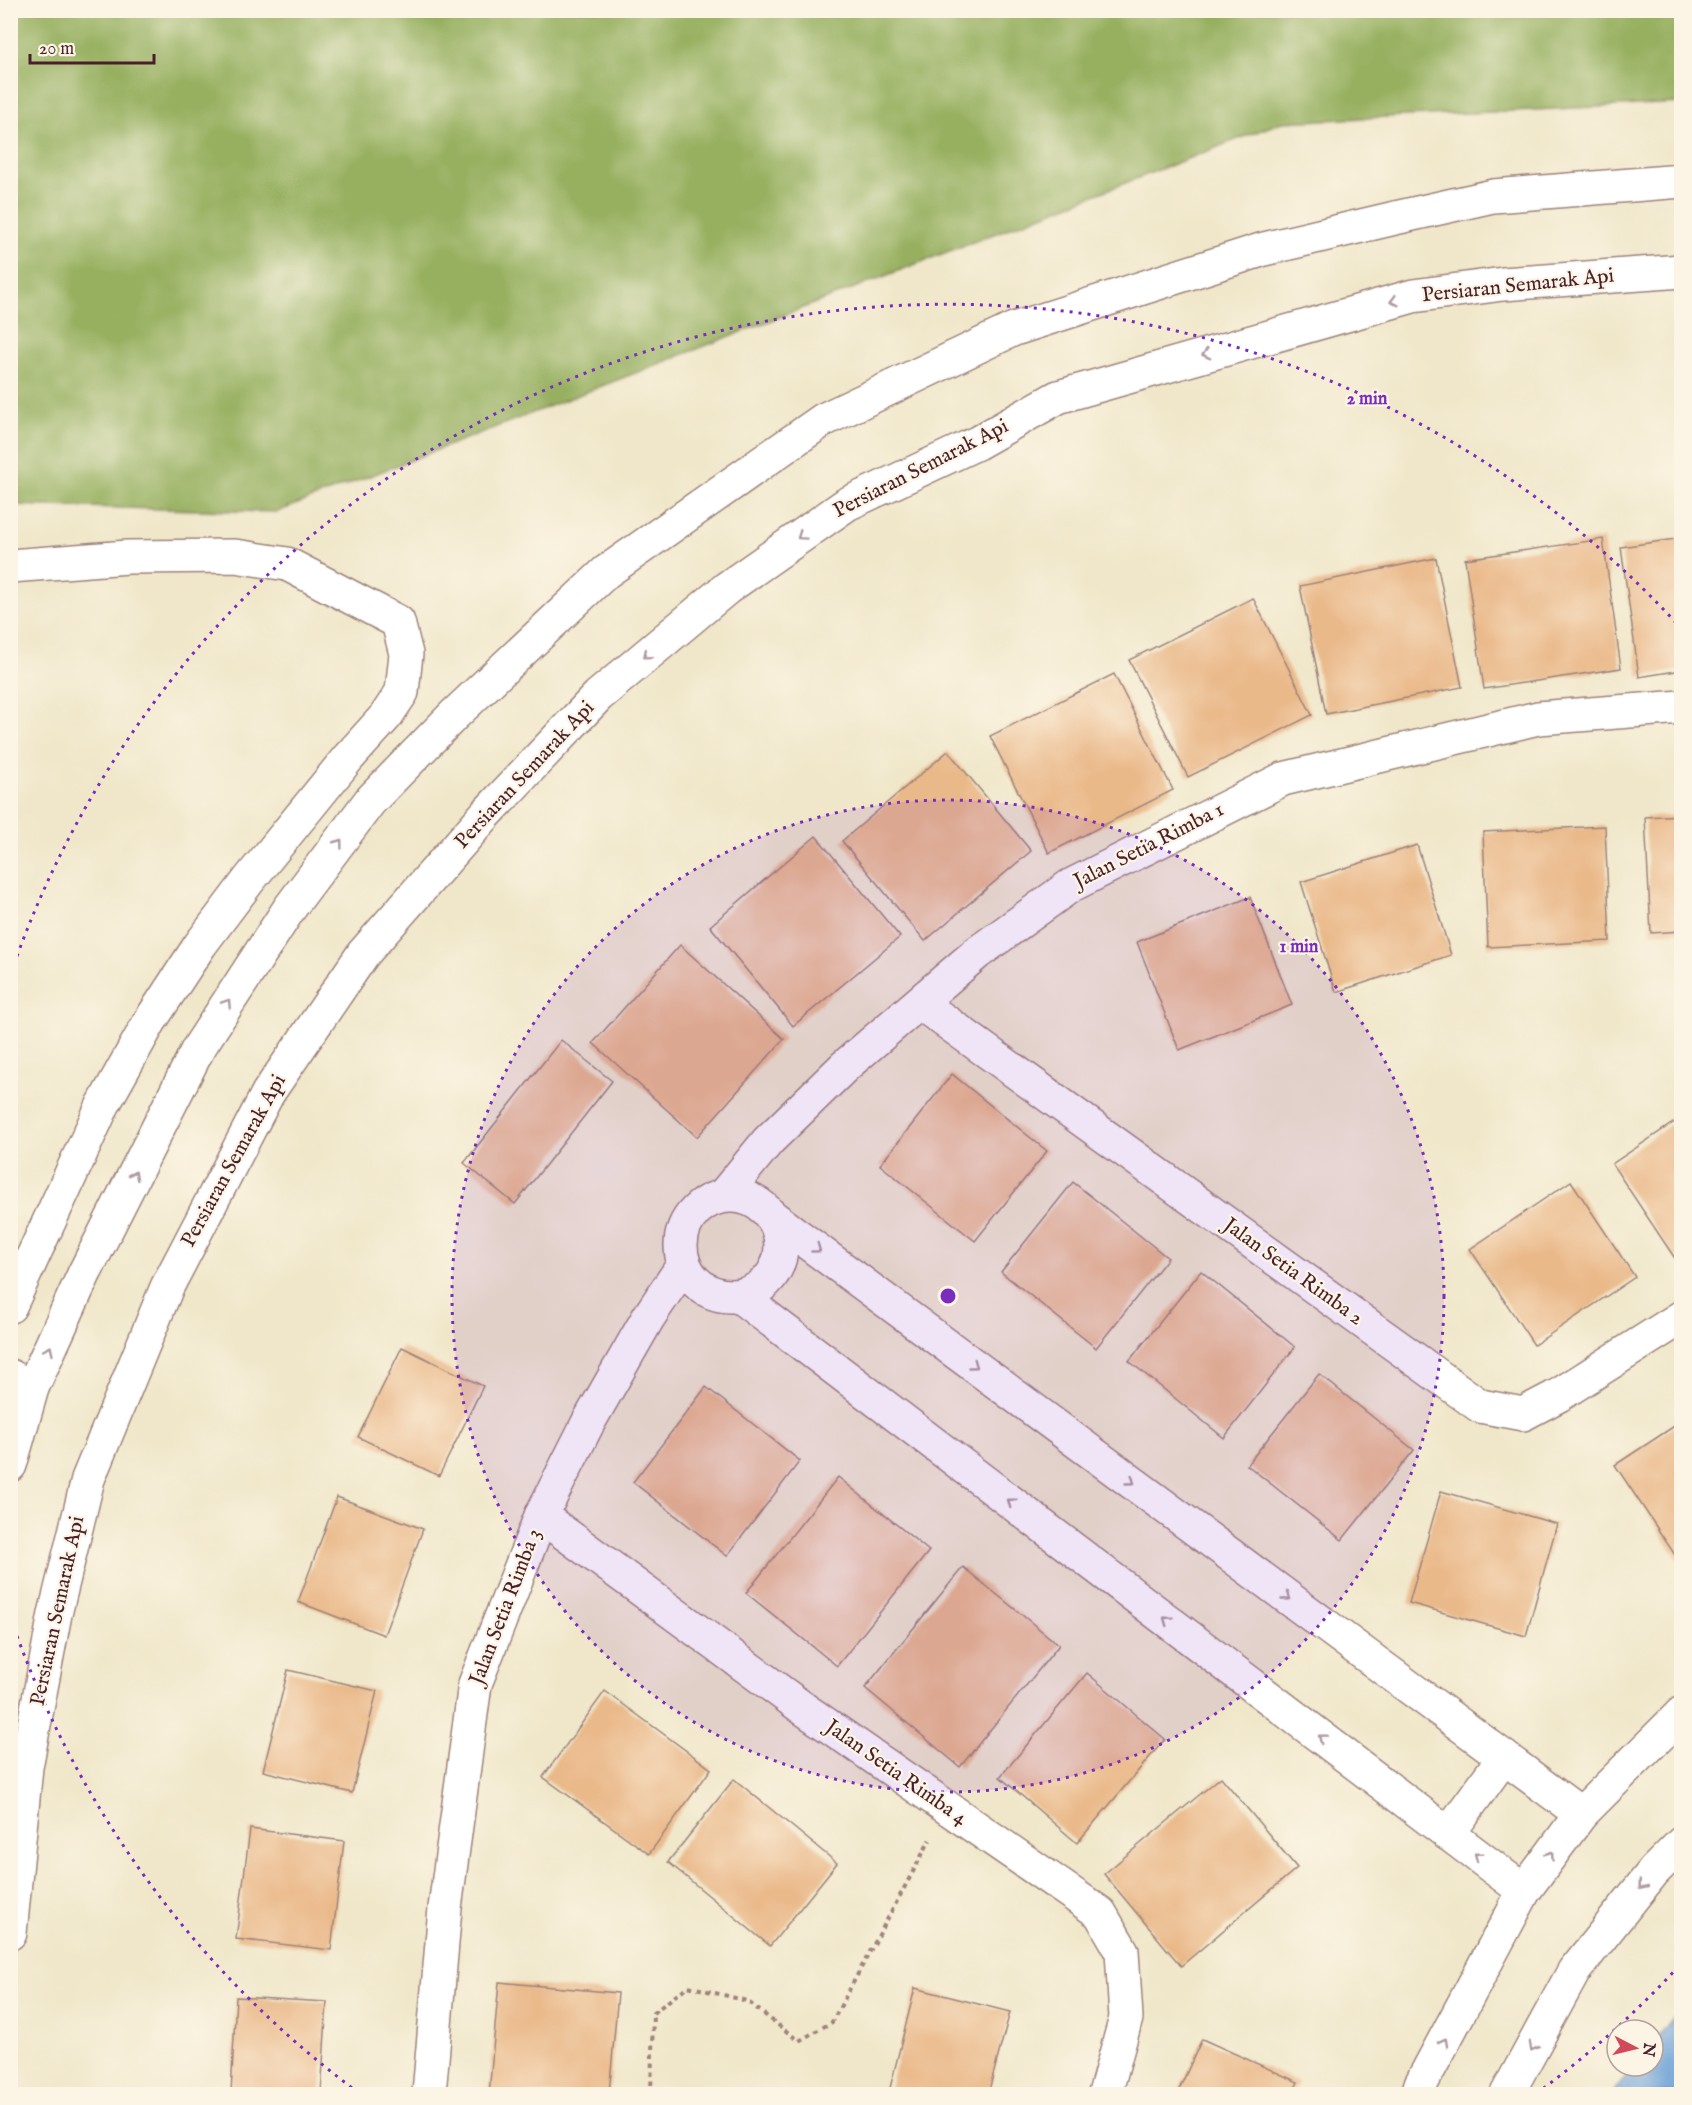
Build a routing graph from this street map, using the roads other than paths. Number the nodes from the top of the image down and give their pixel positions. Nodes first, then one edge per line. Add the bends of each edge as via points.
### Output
1 (1682, 181) edge
2 (1682, 271) edge
3 (10, 566) edge
4 (1682, 707) edge
5 (920, 1003) junction
6 (723, 1196) junction
7 (770, 1215) junction
8 (684, 1264) junction
9 (739, 1296) junction
10 (10, 1306) edge
11 (1682, 1317) edge
12 (21, 1382) edge
13 (10, 1465) edge
14 (541, 1516) junction
15 (1682, 1713) edge
16 (1504, 1757) junction
17 (1581, 1814) junction
18 (1448, 1834) junction
19 (1682, 1843) edge
20 (1524, 1891) junction
21 (10, 1933) edge
22 (429, 2094) edge
23 (1105, 2094) edge
24 (1418, 2094) edge
25 (1507, 2094) edge

12 -> 1 street via 84,1274 198,1048 289,909 370,801 454,715 606,572 823,420 1014,329 1264,249 1406,215 1493,196
2 -> 21 street, Persiaran Semarak Api via 1503,284 1413,296 1058,397 977,443 847,504 727,588 598,696 486,814 363,954 268,1093 166,1287 88,1479 55,1614 26,1767
3 - 10 street via 176,556 235,556 287,564 398,622 406,654 402,693 386,716 249,880 150,1021 103,1105
4 - 5 street, Jalan Setia Rimba 1 via 1538,718 1283,779 1070,886 977,953
5 - 6 street, Jalan Setia Rimba 1 via 845,1066 768,1142
5 - 11 street, Jalan Setia Rimba 2 via 1479,1406 1523,1414
6 - 7 street via 749,1199
6 - 8 street via 709,1201 688,1221 681,1242
7 - 9 street via 779,1234 780,1254 773,1273 758,1288
7 -> 16 street
8 - 9 street via 706,1290 722,1296
8 - 14 street, Jalan Setia Rimba 3 via 588,1423
18 -> 9 street
12 - 13 street
14 - 22 street, Jalan Setia Rimba 3 via 475,1684 444,1908
14 - 23 street, Jalan Setia Rimba 4 via 804,1710 1100,1913 1122,1951 1126,2018
15 - 17 street
16 - 17 street
16 - 18 street
20 -> 17 street
20 -> 18 street
19 -> 25 street via 1654,1871 1574,1971
24 -> 20 street

